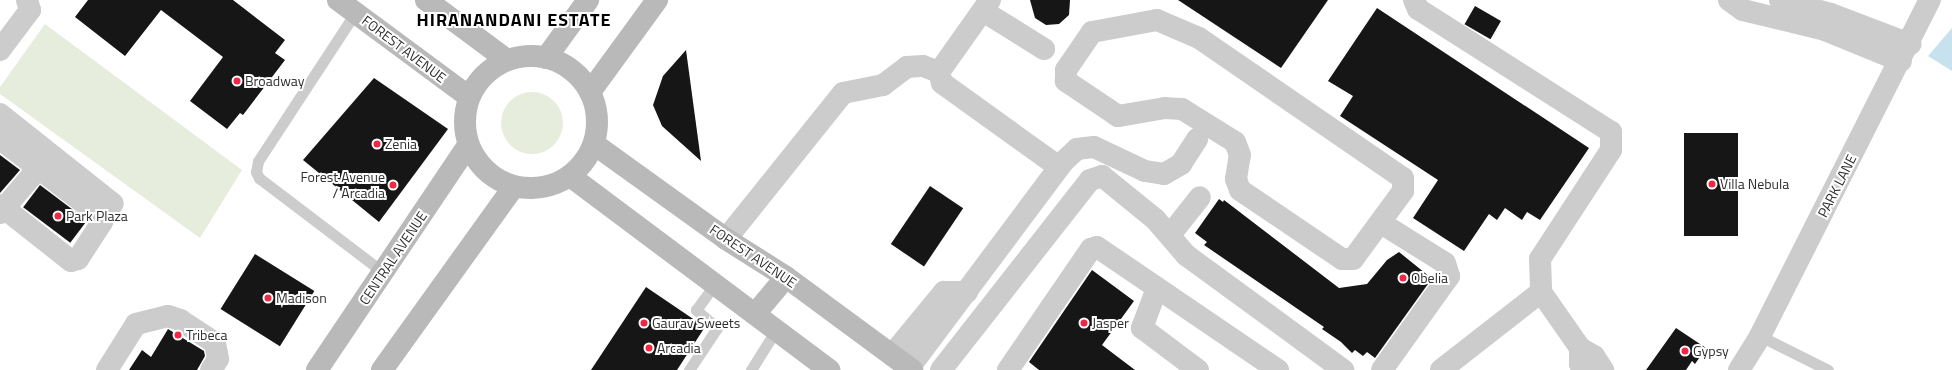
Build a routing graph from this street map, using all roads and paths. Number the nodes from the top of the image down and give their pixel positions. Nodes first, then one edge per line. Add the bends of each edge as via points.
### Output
1 (27, 0) edge
2 (426, 0) edge
3 (588, 0) edge
4 (657, 0) edge
5 (1414, 0) edge
6 (1729, 0) edge
7 (1780, 0) edge
8 (1930, 0) edge
9 (347, 6) edge
10 (987, 6) edge
11 (1044, 49) dead end
12 (0, 50) edge
13 (1906, 52) junction
14 (546, 58) junction
15 (507, 60) junction
16 (939, 72) junction
17 (590, 92) junction
18 (469, 97) junction
19 (0, 114) edge
20 (0, 139) edge
21 (1196, 140) dead end
22 (594, 144) junction
23 (468, 145) junction
24 (44, 161) junction
25 (1059, 167) junction
26 (570, 176) junction
27 (514, 186) junction
28 (1200, 197) dead end
29 (113, 204) dead end
30 (2, 209) edge
31 (1380, 223) junction
32 (1170, 236) junction
33 (726, 239) junction
34 (383, 272) junction
35 (786, 277) junction
36 (715, 284) junction
37 (1157, 288) junction
38 (1541, 292) junction
39 (755, 314) junction
40 (776, 330) junction
41 (1760, 336) junction
42 (1580, 348) junction
43 (904, 364) edge
44 (1014, 368) edge
45 (107, 370) edge
46 (211, 370) edge
47 (317, 370) edge
48 (382, 370) edge
49 (689, 370) edge
50 (751, 370) edge
51 (829, 370) edge
52 (941, 370) edge
53 (1198, 370) edge
54 (1278, 370) edge
55 (1343, 370) edge
56 (1382, 370) edge
57 (1441, 370) edge
58 (1583, 370) edge
59 (1603, 370) edge
60 (1739, 370) edge
61 (1828, 370) edge

1 - 12 street via 30,10
2 - 15 main road
3 - 14 main road
4 - 17 main road
5 - 38 street via 1418,9 1611,132 1611,150 1540,259
6 - 13 street via 1743,10
7 - 13 street via 1831,14
8 - 13 street, PARK LANE
9 - 18 main road, FOREST AVENUE
9 - 34 lane via 256,166 259,178
10 - 11 street
10 - 16 street
13 - 41 street, PARK LANE
14 - 15 main road via 533,56
14 - 17 main road via 572,70
15 - 18 main road via 491,69 478,82
16 - 25 street via 942,83
16 - 33 street via 923,66 908,67 884,85 843,93
17 - 22 main road via 597,117
18 - 23 main road via 464,126
19 - 24 street
20 - 24 street
21 - 25 street via 1181,164 1164,174 1145,171 1094,147 1077,149
22 - 26 main road via 588,156
22 - 33 main road, FOREST AVENUE
23 - 27 main road via 486,171 500,181
23 - 34 main road, CENTRAL AVENUE
24 - 29 street
24 - 30 street
24 - 30 street via 101,216 102,222 78,259 71,261
25 - 43 street via 967,292 944,292
26 - 27 main road via 544,187
26 - 36 main road
27 - 48 main road
28 - 32 street
31 - 31 street via 1353,259 1342,259 1240,190 1236,179 1240,155 1235,142 1182,109 1165,108 1118,116 1066,81 1066,70 1092,32 1157,20 1199,38 1403,178 1403,192
31 - 56 street via 1445,263 1449,276
32 - 52 street via 1155,219 1113,182 1102,176 1090,180
32 - 55 street via 1186,255
33 - 35 main road, FOREST AVENUE
34 - 47 main road, CENTRAL AVENUE
35 - 39 main road
35 - 43 main road, FOREST AVENUE
36 - 39 main road
36 - 49 lane via 696,310 717,328
37 - 44 street via 1097,247 1090,249
37 - 53 street via 1142,328
37 - 54 street
38 - 42 street
38 - 57 street
39 - 40 main road
40 - 50 lane
40 - 51 main road
41 - 60 street, PARK LANE
41 - 61 lane
42 - 58 street via 1580,364
42 - 59 street via 1594,356
45 - 46 street via 136,324 168,316 180,320 214,343 218,359

